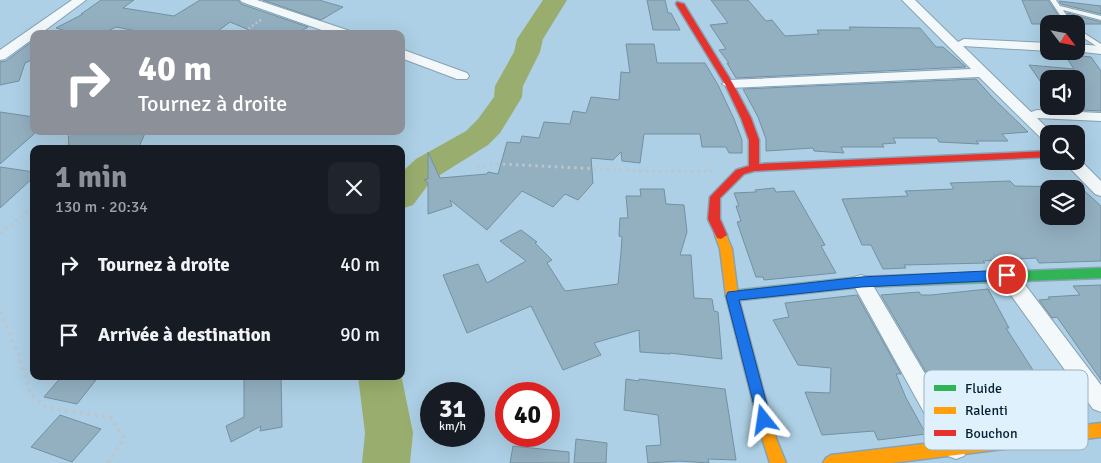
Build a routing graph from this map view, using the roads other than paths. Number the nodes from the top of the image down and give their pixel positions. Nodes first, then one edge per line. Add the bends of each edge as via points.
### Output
1 (80, 0) edge
2 (246, 0) edge
3 (908, 0) edge
4 (918, 0) edge
5 (1053, 0) edge
6 (680, 4) dead end
7 (1058, 7) junction
8 (1063, 15) edge
9 (1101, 18) edge
10 (37, 30) edge
11 (334, 30) edge
12 (30, 35) edge
13 (1085, 37) edge
14 (1088, 39) junction
15 (1101, 39) edge
16 (964, 43) junction
17 (1040, 47) edge
18 (1085, 48) edge
19 (1101, 48) edge
20 (405, 55) edge
21 (0, 56) edge
22 (981, 73) junction
23 (462, 76) dead end
24 (729, 84) junction
25 (1037, 114) junction
26 (1101, 117) edge
27 (1044, 125) edge
28 (1040, 126) edge
29 (1040, 154) edge
30 (1085, 160) edge
31 (754, 168) junction
32 (1080, 170) edge
33 (1101, 175) edge
34 (1101, 190) edge
35 (1101, 273) edge
36 (1007, 275) junction
37 (861, 282) junction
38 (732, 296) junction
39 (1077, 370) edge
40 (1088, 384) edge
41 (924, 392) edge
42 (1101, 402) edge
43 (1101, 430) edge
44 (1088, 432) edge
45 (939, 450) edge
46 (778, 463) edge
47 (831, 463) edge

1 - 10 street
2 - 11 street
3 - 22 street
4 - 16 street
5 - 7 lane
6 - 24 street
7 - 8 lane
7 - 9 lane
12 - 21 street
13 - 14 lane
14 - 15 lane
14 - 19 lane
16 - 17 street
16 - 25 street
18 - 19 street
20 - 23 street
22 - 24 street
22 - 28 street
24 - 31 street via 754,140
25 - 26 street
25 - 27 street
29 - 31 street
30 - 33 street
31 - 38 street via 740,172 715,197 714,219 726,249
32 - 34 street
35 - 36 street
36 - 37 street
36 - 39 street
37 - 38 street
37 - 41 street
38 - 46 street via 768,438
40 - 42 street
43 - 44 street
45 - 47 street

